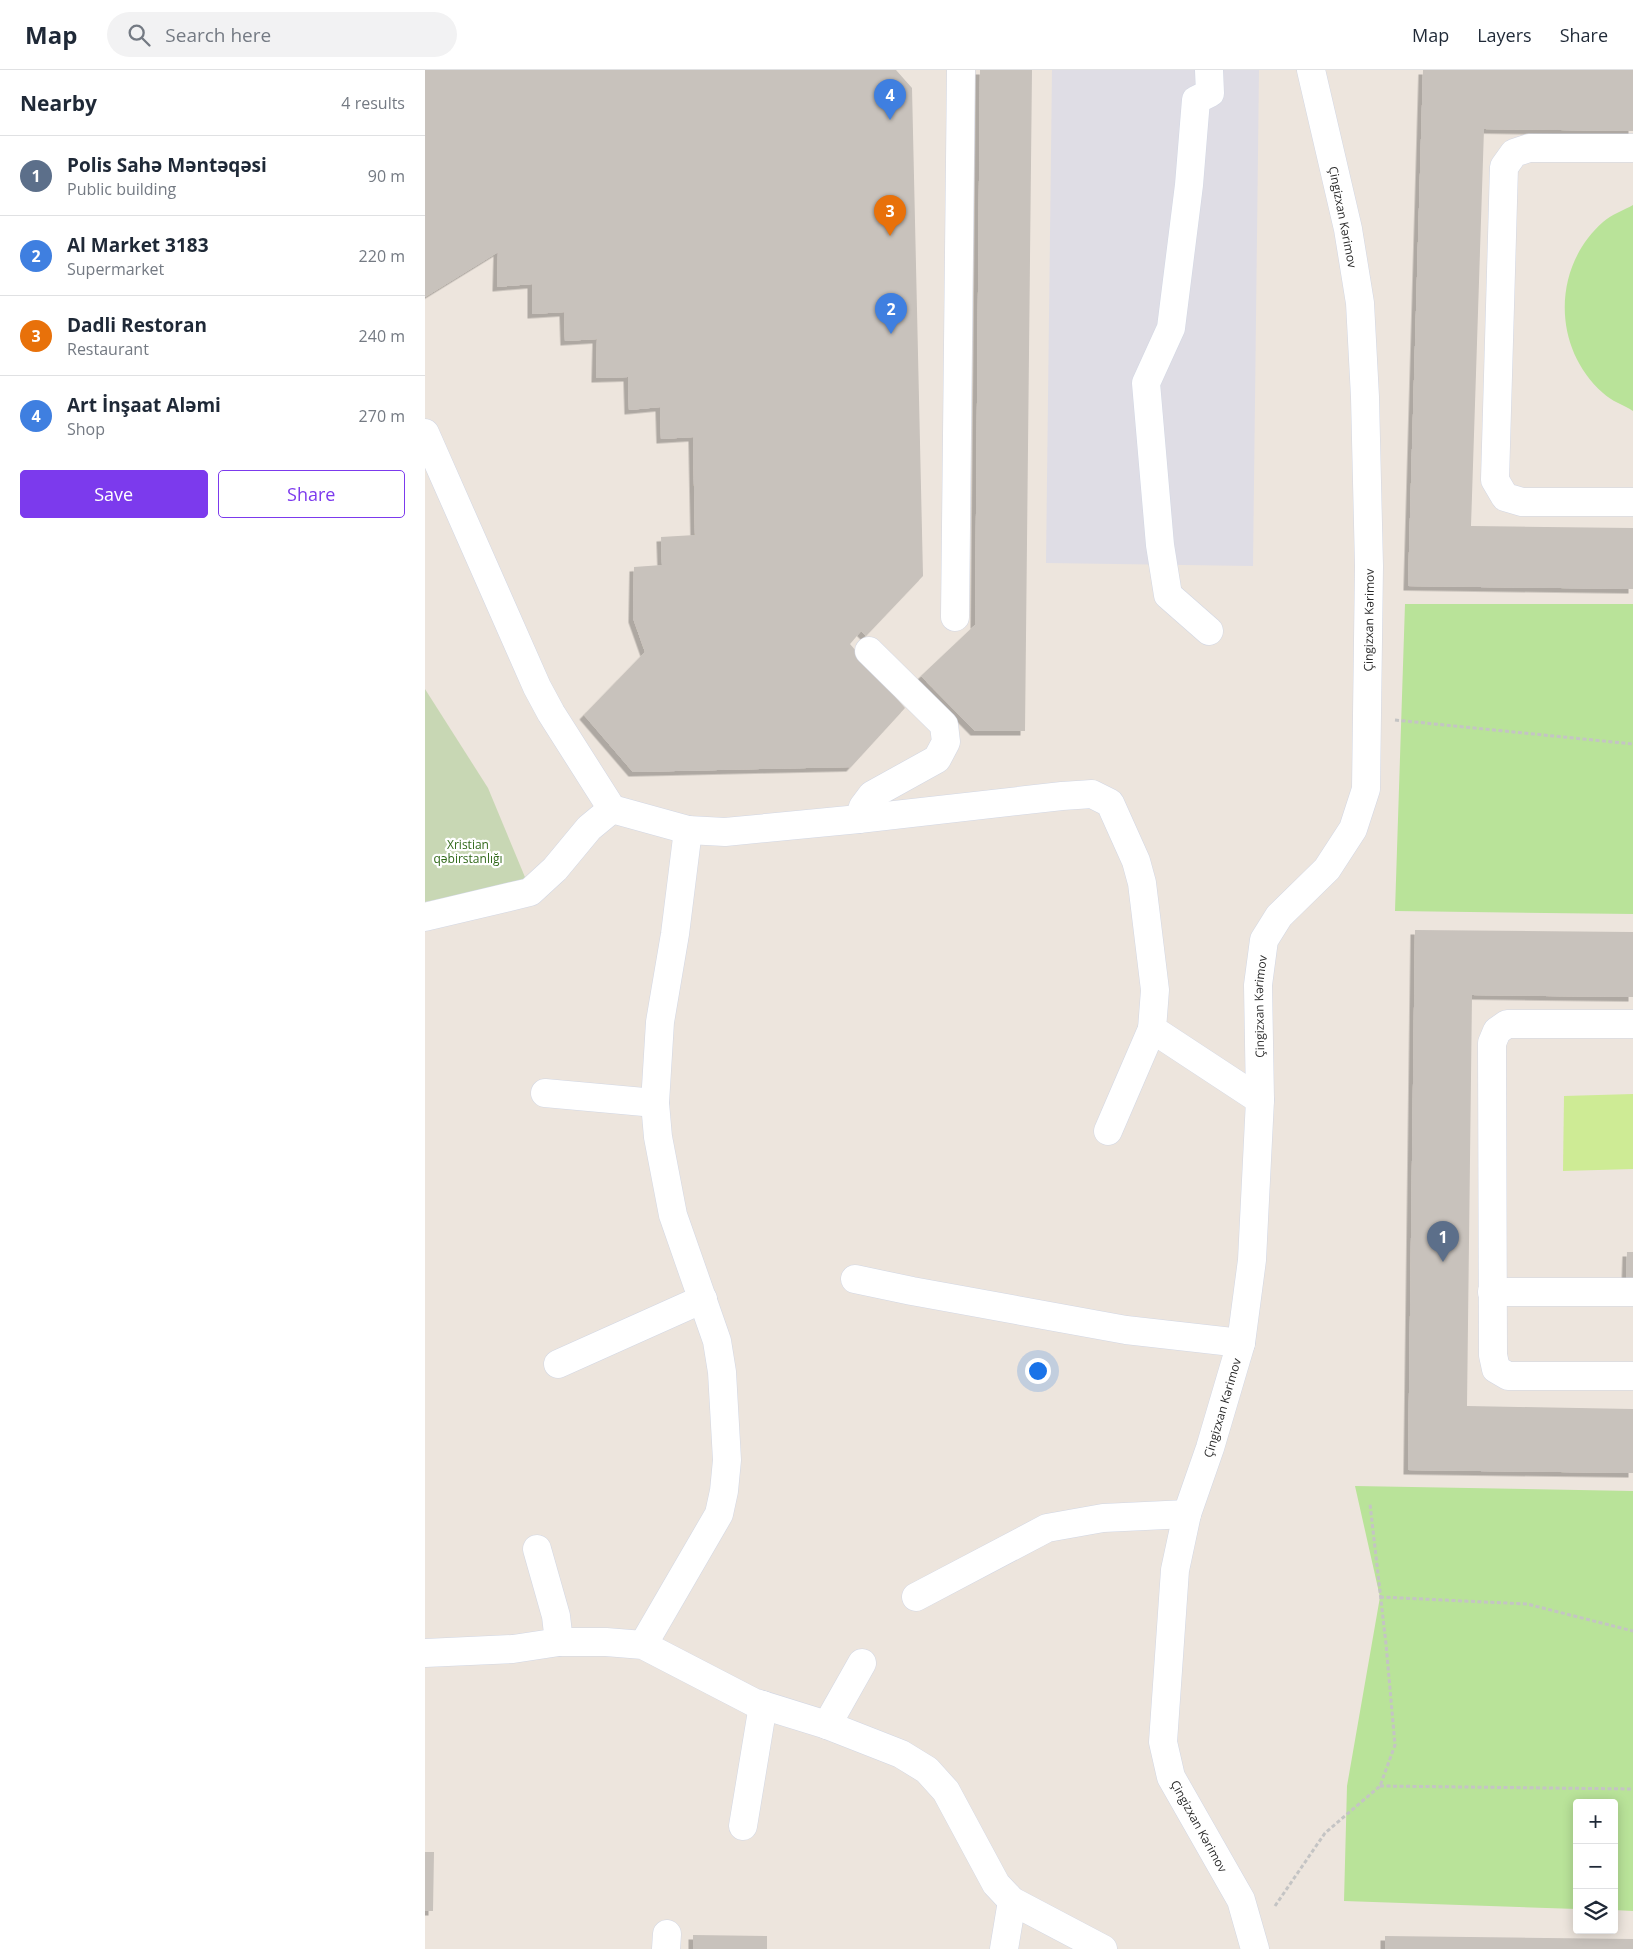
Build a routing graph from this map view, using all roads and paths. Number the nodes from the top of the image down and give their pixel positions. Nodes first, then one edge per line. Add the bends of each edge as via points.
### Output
1 (961, 70) edge
2 (1209, 70) edge
3 (1311, 70) edge
4 (1633, 148) edge
5 (425, 433) edge
6 (1633, 502) edge
7 (955, 617) dead end
8 (1209, 631) dead end
9 (869, 651) dead end
10 (1367, 717) junction
11 (1633, 744) edge
12 (612, 809) junction
13 (859, 819) junction
14 (687, 830) junction
15 (425, 917) edge
16 (1633, 1024) edge
17 (1152, 1029) junction
18 (545, 1093) dead end
19 (1260, 1100) junction
20 (655, 1103) junction
21 (1108, 1131) dead end
22 (855, 1279) dead end
23 (1492, 1292) junction
24 (1633, 1292) edge
25 (703, 1298) junction
26 (1241, 1343) junction
27 (558, 1364) dead end
28 (1633, 1376) edge
29 (1370, 1504) dead end
30 (1187, 1514) junction
31 (537, 1549) dead end
32 (916, 1597) dead end
33 (1380, 1597) junction
34 (1633, 1631) edge
35 (559, 1642) junction
36 (643, 1645) junction
37 (425, 1653) edge
38 (862, 1663) dead end
39 (763, 1705) junction
40 (827, 1725) junction
41 (1380, 1786) junction
42 (1633, 1789) edge
43 (743, 1826) dead end
44 (1012, 1901) junction
45 (1254, 1945) edge
46 (1004, 1949) edge
47 (1103, 1949) edge

1 - 7 street
2 - 8 street via 1210,93 1196,100 1171,328 1146,383 1160,546 1168,595
3 - 10 street, Çingizxan Kərimov via 1347,229 1360,303 1369,566
4 - 6 street via 1529,148 1513,153 1504,168 1495,480 1505,497 1522,502
5 - 12 street via 537,687
9 - 13 street via 944,724 946,742 937,759 873,795 863,807
10 - 11 path
10 - 19 street, Çingizxan Kərimov via 1365,789 1353,829 1327,869 1279,916 1264,940 1258,985
12 - 14 street
12 - 15 street via 589,828 555,870 530,892
13 - 14 street via 725,832
13 - 17 street via 1092,794 1110,803 1136,861 1142,883 1155,990
14 - 20 street via 675,934 660,1022
16 - 23 street via 1507,1024 1497,1031 1492,1043
17 - 19 street
17 - 21 street
18 - 20 street
19 - 26 street, Çingizxan Kərimov via 1252,1260
20 - 25 street via 657,1137 673,1215
22 - 26 street via 1126,1330
23 - 24 street
23 - 28 street via 1496,1369 1508,1376
25 - 27 street
25 - 36 street via 717,1341 722,1372 727,1460 724,1491 719,1514
26 - 30 street, Çingizxan Kərimov
29 - 33 path
30 - 32 street via 1103,1518 1047,1528
30 - 45 street, Çingizxan Kərimov via 1175,1570 1163,1742 1171,1777 1241,1900
31 - 35 street via 556,1616
33 - 34 path via 1527,1604
33 - 41 path via 1395,1745
35 - 36 street
35 - 37 street via 513,1649
36 - 39 street
38 - 40 street
39 - 40 street
39 - 43 street
40 - 44 street via 901,1754 927,1770 946,1791 996,1884
41 - 42 path
41 - 45 path via 1325,1832
44 - 46 street
44 - 47 street

